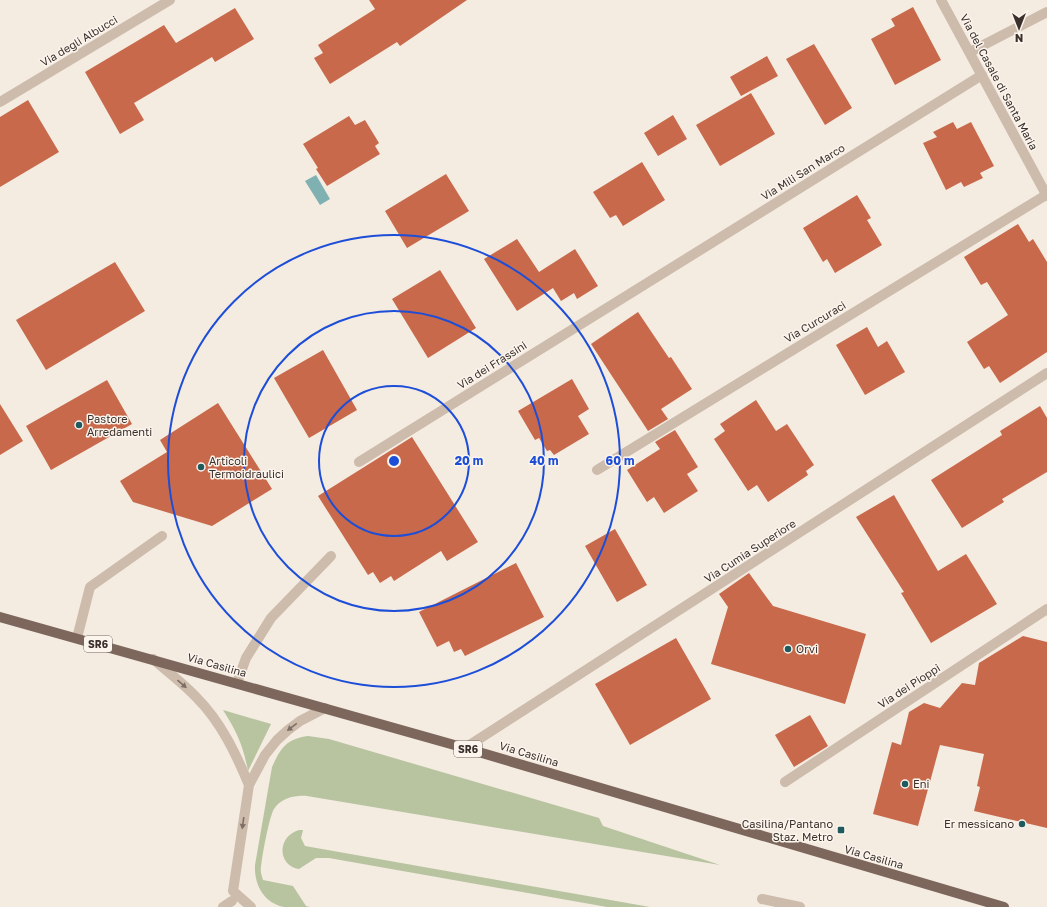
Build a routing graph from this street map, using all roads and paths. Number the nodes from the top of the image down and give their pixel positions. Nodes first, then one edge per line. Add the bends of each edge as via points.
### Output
1 (170, 0) edge
2 (941, 0) edge
3 (1047, 12) edge
4 (970, 52) junction
5 (982, 75) junction
6 (0, 102) edge
7 (1047, 196) edge
8 (637, 289) joint
9 (1047, 373) edge
10 (359, 462) dead end
11 (597, 470) dead end
12 (162, 536) dead end
13 (331, 556) dead end
14 (1047, 609) edge
15 (0, 617) edge
16 (77, 638) junction
17 (153, 659) junction
18 (237, 683) junction
19 (325, 708) junction
20 (465, 748) junction
21 (785, 782) dead end
22 (249, 785) junction
23 (762, 899) dead end
24 (232, 901) dead end
25 (222, 907) edge
26 (251, 907) edge
27 (800, 907) edge
28 (1004, 907) edge

1 - 6 street, Via degli Albucci
2 - 4 street, Via del Casale di Santa Maria
3 - 4 street
4 - 5 street, Via del Casale di Santa Maria
5 - 7 street, Via del Casale di Santa Maria
5 - 8 street, Via Mili San Marco
7 - 11 street, Via Curcuraci
8 - 10 street, Via dei Frassini
9 - 20 street, Via Cumia Superiore
12 - 16 street via 90,587
13 - 18 street via 270,618 246,658
14 - 21 street, Via dei Pioppi
15 - 16 main road, Via Casilina / SR6
16 - 17 main road, Via Casilina / SR6
17 - 18 main road, Via Casilina / SR6
17 -> 22 street via 207,709 234,751
18 - 19 main road, Via Casilina / SR6
19 - 20 main road, Via Casilina / SR6
19 -> 22 street via 300,721 277,740 265,755
20 - 28 main road, Via Casilina / SR6
22 -> 26 street via 233,891
23 - 27 street
24 - 25 street

